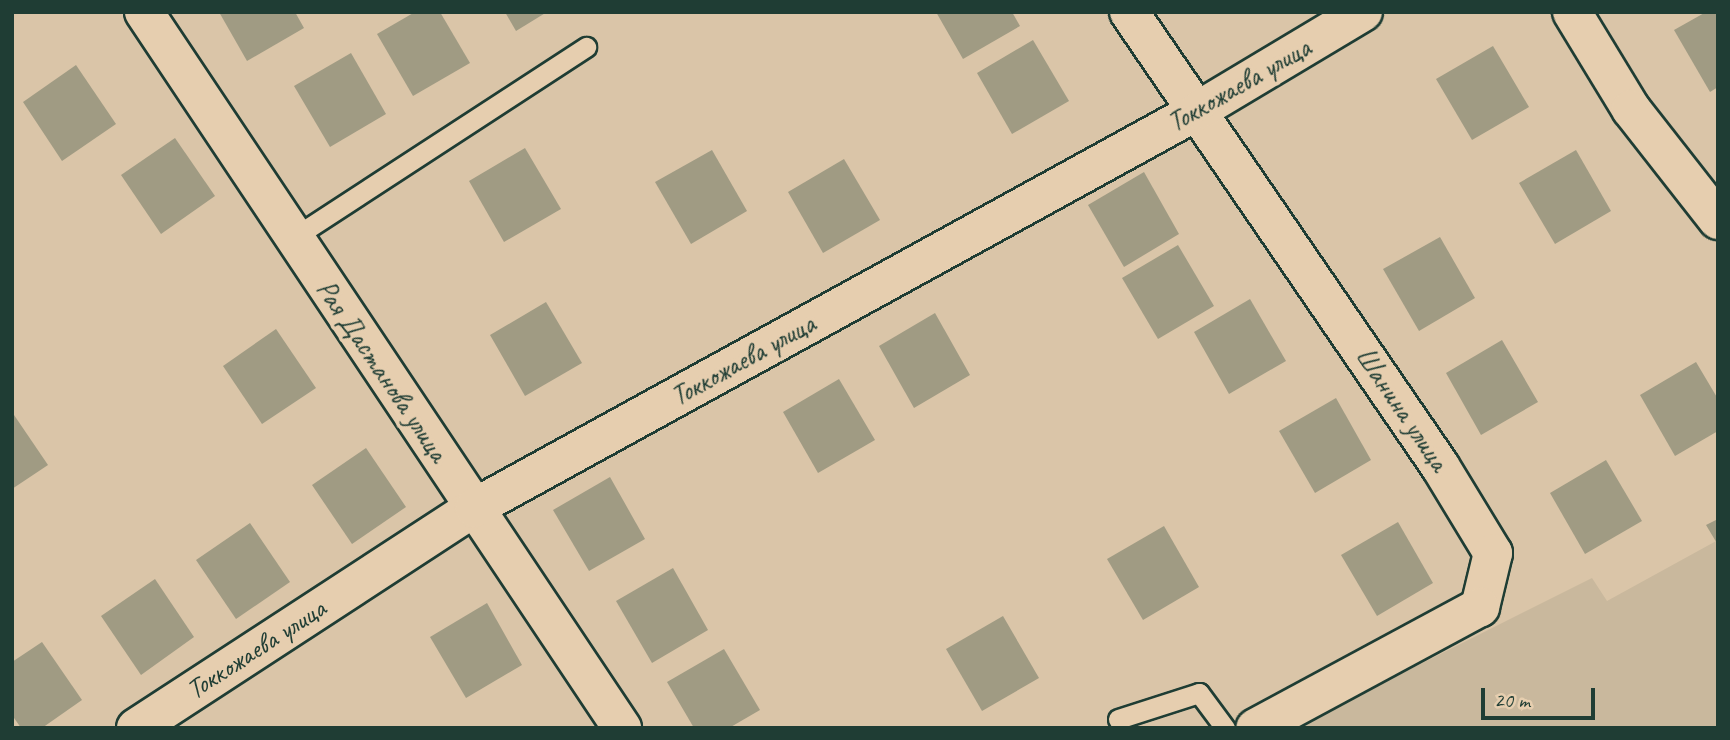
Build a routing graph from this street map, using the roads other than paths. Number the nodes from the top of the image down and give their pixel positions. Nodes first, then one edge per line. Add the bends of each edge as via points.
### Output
1 (144, 12) edge
2 (1129, 12) edge
3 (1363, 12) edge
4 (1572, 12) edge
5 (586, 47) dead end
6 (1199, 110) junction
7 (1718, 220) edge
8 (293, 238) junction
9 (474, 508) junction
10 (1118, 719) dead end
11 (136, 728) edge
12 (622, 728) edge
13 (1225, 728) edge
14 (1255, 728) edge

1 - 8 street, Рая Дастанова улица
2 - 6 street, Шанина улица
3 - 6 street, Токкожаева улица
4 - 7 street via 1631,110
5 - 8 lane
6 - 9 street, Токкожаева улица
6 - 14 street, Шанина улица via 1440,466 1493,553 1480,607
8 - 9 street, Рая Дастанова улица
9 - 11 street, Токкожаева улица
9 - 12 street, Рая Дастанова улица
10 - 13 lane via 1199,693

